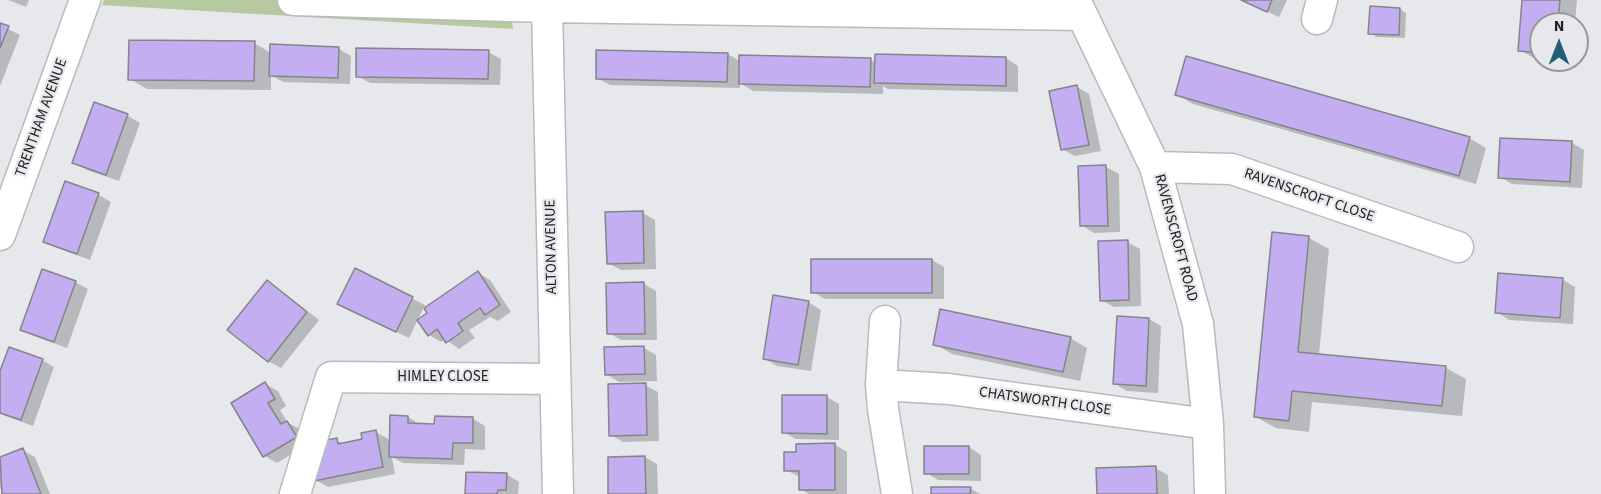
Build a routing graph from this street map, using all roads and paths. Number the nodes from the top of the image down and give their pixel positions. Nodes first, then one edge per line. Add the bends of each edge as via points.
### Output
1 (85, 0) edge
2 (293, 0) edge
3 (546, 4) edge
4 (1078, 8) edge
5 (1155, 167) junction
6 (0, 235) edge
7 (1458, 247) dead end
8 (885, 321) dead end
9 (554, 379) junction
10 (881, 385) junction
11 (1208, 424) junction
12 (295, 494) edge
13 (558, 494) edge
14 (897, 494) edge
15 (1210, 494) edge

1 - 6 street, TRENTHAM AVENUE
2 - 3 street
3 - 4 street
3 - 9 street, ALTON AVENUE
4 - 5 street, RAVENSCROFT ROAD
5 - 7 street, RAVENSCROFT CLOSE via 1232,169
5 - 11 street, RAVENSCROFT ROAD via 1198,324
8 - 10 street
9 - 12 street, HIMLEY CLOSE via 331,377
9 - 13 street, ALTON AVENUE
10 - 11 street, CHATSWORTH CLOSE via 949,389
10 - 14 street
11 - 15 street, RAVENSCROFT ROAD

